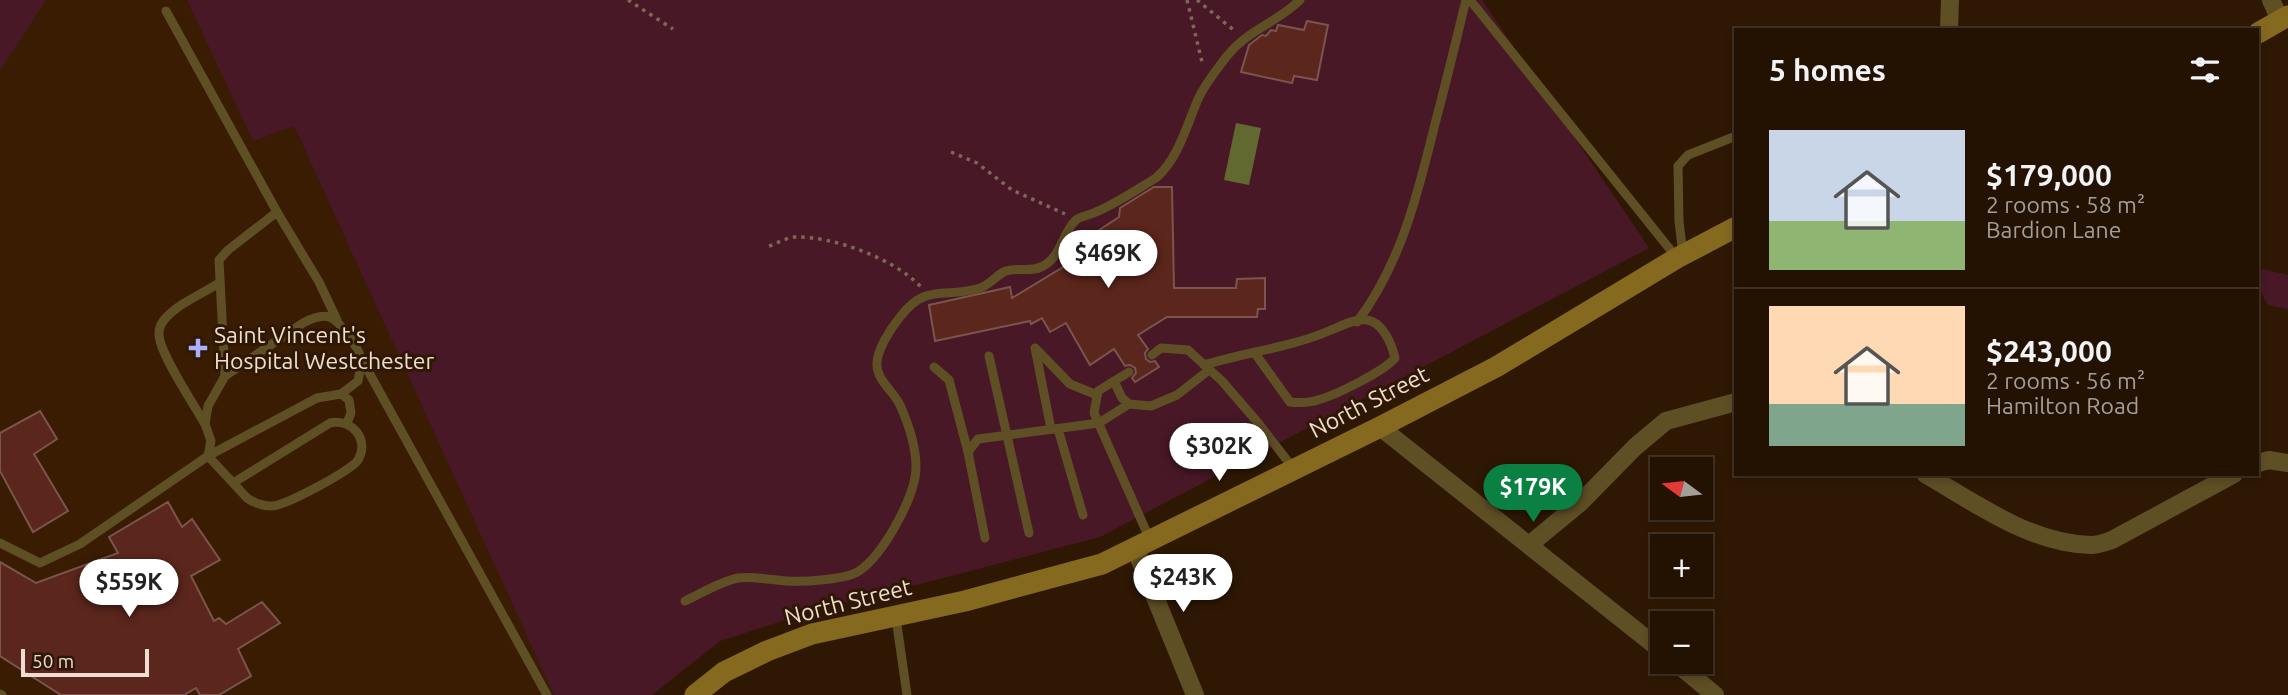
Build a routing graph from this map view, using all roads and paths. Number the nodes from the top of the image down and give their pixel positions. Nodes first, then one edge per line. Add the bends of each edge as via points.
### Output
1 (628, 0) edge
2 (1187, 0) edge
3 (1197, 0) edge
4 (1300, 0) edge
5 (1469, 0) edge
6 (1950, 0) edge
7 (2271, 0) edge
8 (166, 11) dead end
9 (2284, 18) edge
10 (1949, 28) edge
11 (673, 29) dead end
12 (2259, 32) edge
13 (1243, 37) junction
14 (1206, 86) junction
15 (1734, 137) edge
16 (951, 152) dead end
17 (277, 212) junction
18 (1077, 220) junction
19 (1734, 228) edge
20 (769, 246) dead end
21 (1680, 257) junction
22 (219, 283) junction
23 (926, 294) junction
24 (337, 320) junction
25 (1357, 321) junction
26 (1254, 352) junction
27 (1152, 355) dead end
28 (989, 356) dead end
29 (362, 360) junction
30 (934, 367) dead end
31 (1207, 368) junction
32 (1129, 372) dead end
33 (225, 376) junction
34 (1114, 381) junction
35 (341, 394) junction
36 (1097, 395) junction
37 (1734, 403) edge
38 (1129, 404) junction
39 (347, 423) junction
40 (1098, 423) junction
41 (205, 424) junction
42 (1380, 427) junction
43 (1054, 429) junction
44 (1008, 435) junction
45 (968, 452) junction
46 (208, 456) junction
47 (2259, 463) edge
48 (2288, 463) edge
49 (1294, 470) junction
50 (1929, 476) edge
51 (2230, 476) edge
52 (233, 483) junction
53 (1083, 515) dead end
54 (1029, 533) dead end
55 (985, 538) dead end
56 (0, 543) edge
57 (1143, 544) junction
58 (1529, 545) junction
59 (685, 601) dead end
60 (896, 616) junction
61 (1650, 641) edge
62 (1687, 674) edge
63 (1706, 692) edge
64 (547, 695) edge
65 (695, 695) edge
66 (907, 695) edge
67 (1195, 695) edge

1 - 11 path
2 - 14 path
3 - 13 path
4 - 13 lane
5 - 21 lane
5 - 25 lane via 1400,246 1373,301
6 - 10 street
7 - 9 street
8 - 17 lane
9 - 12 street
13 - 14 lane
14 - 18 lane via 1164,171
15 - 21 lane via 1688,155 1678,166
16 - 18 path via 977,163 1012,190
17 - 22 lane via 219,260
17 - 24 lane via 320,282
18 - 23 lane via 1055,257 1043,266 1007,271 992,283 969,290
19 - 21 street, North Street
20 - 23 path via 797,237 847,245 907,275
21 - 42 street, North Street via 1496,367
22 - 33 lane
22 - 41 lane via 179,308 159,330 168,359
23 - 59 lane via 899,318 876,363 901,406 916,468 910,495 879,551 858,572 847,576 789,581 739,578
24 - 29 lane
24 - 33 lane via 314,317
25 - 26 lane via 1303,342
25 - 26 lane via 1368,320 1380,327 1395,358 1386,368 1320,400 1290,402
26 - 31 lane
27 - 31 lane via 1161,348 1188,350
28 - 44 lane
29 - 35 lane via 358,381
29 - 64 lane
30 - 45 lane via 949,380
31 - 38 lane via 1177,395 1151,406
31 - 49 lane
32 - 34 lane
33 - 41 lane via 208,407
34 - 36 lane via 1101,387
34 - 38 lane
35 - 39 lane via 349,400
35 - 46 lane via 317,398
36 - 40 lane via 1094,413
36 - 43 lane via 1070,384 1035,348
37 - 58 street via 1666,421
38 - 40 lane
39 - 52 lane via 330,423
39 - 52 lane via 361,442 359,459 292,501 272,506 253,502
40 - 43 lane
40 - 57 lane
41 - 46 lane via 211,441
42 - 49 street, North Street
42 - 58 street
43 - 44 lane
43 - 53 lane
44 - 45 lane via 978,439
44 - 54 lane
45 - 55 lane
46 - 52 lane
46 - 56 lane via 80,544 40,564
47 - 48 street
49 - 57 street, North Street
50 - 51 street via 2024,529 2093,546
57 - 60 street, North Street via 1102,564
57 - 67 street
58 - 61 street
60 - 65 street, North Street via 812,634 767,650 724,672
60 - 66 lane
62 - 63 street

